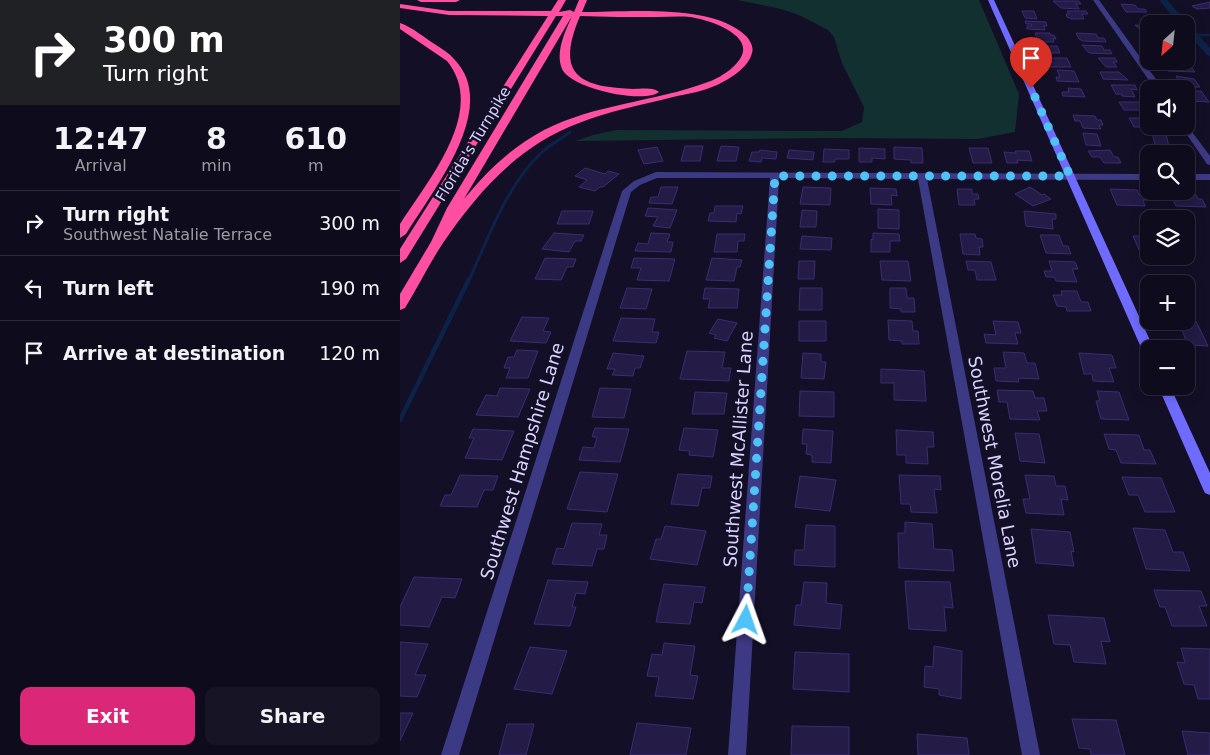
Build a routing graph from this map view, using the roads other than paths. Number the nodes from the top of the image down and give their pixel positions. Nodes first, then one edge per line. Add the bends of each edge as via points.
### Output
1 (421, 0) edge
2 (456, 0) edge
3 (562, 0) edge
4 (577, 0) edge
5 (583, 0) edge
6 (991, 0) edge
7 (1096, 0) edge
8 (400, 6) edge
9 (400, 10) edge
10 (526, 15) junction
11 (600, 15) junction
12 (400, 25) edge
13 (1152, 80) edge
14 (1191, 135) edge
15 (1210, 162) edge
16 (775, 176) junction
17 (922, 176) junction
18 (1070, 176) junction
19 (1140, 177) edge
20 (1195, 177) edge
21 (1210, 177) edge
22 (400, 234) edge
23 (437, 242) junction
24 (400, 259) edge
25 (400, 305) edge
26 (1144, 340) edge
27 (1168, 395) edge
28 (1210, 489) edge
29 (450, 755) edge
30 (737, 755) edge
31 (1031, 755) edge

1 - 2 highway
3 - 24 highway, Florida's Turnpike
4 - 23 highway, Florida's Turnpike via 453,208
5 - 11 highway via 568,38 564,61 573,76 584,83 602,89 637,93 686,88 722,74 740,54 735,36 722,27 672,17
6 - 18 street
7 - 13 street
8 - 10 highway via 450,13
9 - 10 highway via 449,16
10 - 11 highway
11 - 23 highway via 673,14 708,18 740,32 748,43 749,55 742,66 712,84 592,113 538,137 494,172
12 - 22 highway via 455,64 463,77 466,108 453,146
14 - 15 street
16 - 17 street
16 - 29 street, Southwest Hampshire Lane via 656,175 627,191
16 - 30 street, Southwest McAllister Lane
17 - 18 street
17 - 31 street, Southwest Morelia Lane
18 - 19 street
18 - 26 street
20 - 21 street
23 - 25 highway, Florida's Turnpike
27 - 28 street

